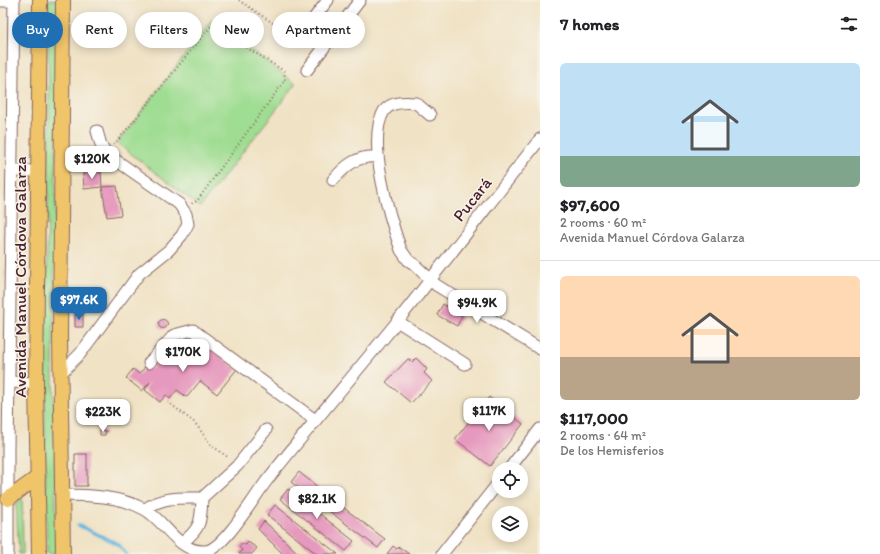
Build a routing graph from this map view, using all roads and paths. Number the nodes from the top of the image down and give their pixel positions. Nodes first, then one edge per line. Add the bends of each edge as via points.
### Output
1 (14, 0) edge
2 (40, 0) edge
3 (63, 0) edge
4 (240, 0) edge
5 (328, 0) edge
6 (360, 0) edge
7 (0, 1) edge
8 (40, 12) edge
9 (63, 12) edge
10 (319, 12) edge
11 (351, 12) edge
12 (272, 22) edge
13 (40, 48) edge
14 (63, 48) edge
15 (323, 48) edge
16 (307, 70) dead end
17 (430, 115) dead end
18 (97, 131) joint
19 (540, 139) edge
20 (114, 144) junction
21 (120, 149) dead end
22 (378, 157) junction
23 (12, 171) junction
24 (38, 171) junction
25 (333, 180) dead end
26 (184, 200) dead end
27 (429, 279) junction
28 (397, 321) junction
29 (540, 349) edge
30 (5, 353) edge
31 (149, 363) dead end
32 (465, 364) dead end
33 (60, 374) junction
34 (9, 382) junction
35 (36, 383) junction
36 (168, 402) dead end
37 (315, 420) junction
38 (540, 429) edge
39 (266, 430) dead end
40 (514, 462) edge
41 (237, 466) junction
42 (38, 477) junction
43 (492, 491) edge
44 (68, 495) junction
45 (202, 498) junction
46 (8, 499) junction
47 (145, 509) junction
48 (3, 519) edge
49 (182, 543) junction
50 (8, 554) edge
51 (38, 554) edge
52 (63, 554) edge
53 (442, 554) edge

1 - 7 street
1 - 23 street
2 - 8 main road, Avenida Manuel Córdova Galarza
3 - 9 main road
4 - 12 path
5 - 10 street
6 - 11 street
13 - 24 main road, Avenida Manuel Córdova Galarza
14 - 33 main road
15 - 16 street
17 - 22 street via 416,103 394,104 384,110 380,125
18 - 20 path
18 - 33 street via 107,154 179,204 186,214 188,224 170,250 138,274 80,354
19 - 27 street, Pucará
20 - 21 path
20 - 26 path via 211,26 217,26 284,71 285,80 197,201 191,204
22 - 25 street via 359,158
22 - 27 street via 379,172 401,250
23 - 24 street
23 - 30 street
24 - 35 main road, Avenida Manuel Córdova Galarza
27 - 28 street, Pucará
27 - 29 street
28 - 32 street
28 - 37 street, Pucará
30 - 34 street
31 - 37 street via 174,335 193,330
33 - 44 main road
34 - 35 street
34 - 46 street
35 - 42 main road, Avenida Manuel Córdova Galarza
36 - 41 path via 195,423 211,445
37 - 49 street, Pucará via 256,493 226,538 206,551 192,549
38 - 40 street
39 - 41 street
41 - 45 street
42 - 46 main road
42 - 51 main road, Avenida Manuel Córdova Galarza
43 - 53 street
44 - 47 street via 113,498
44 - 52 main road
45 - 47 street via 156,501
45 - 49 street via 201,522 192,535
46 - 48 street
47 - 49 street
48 - 50 street

